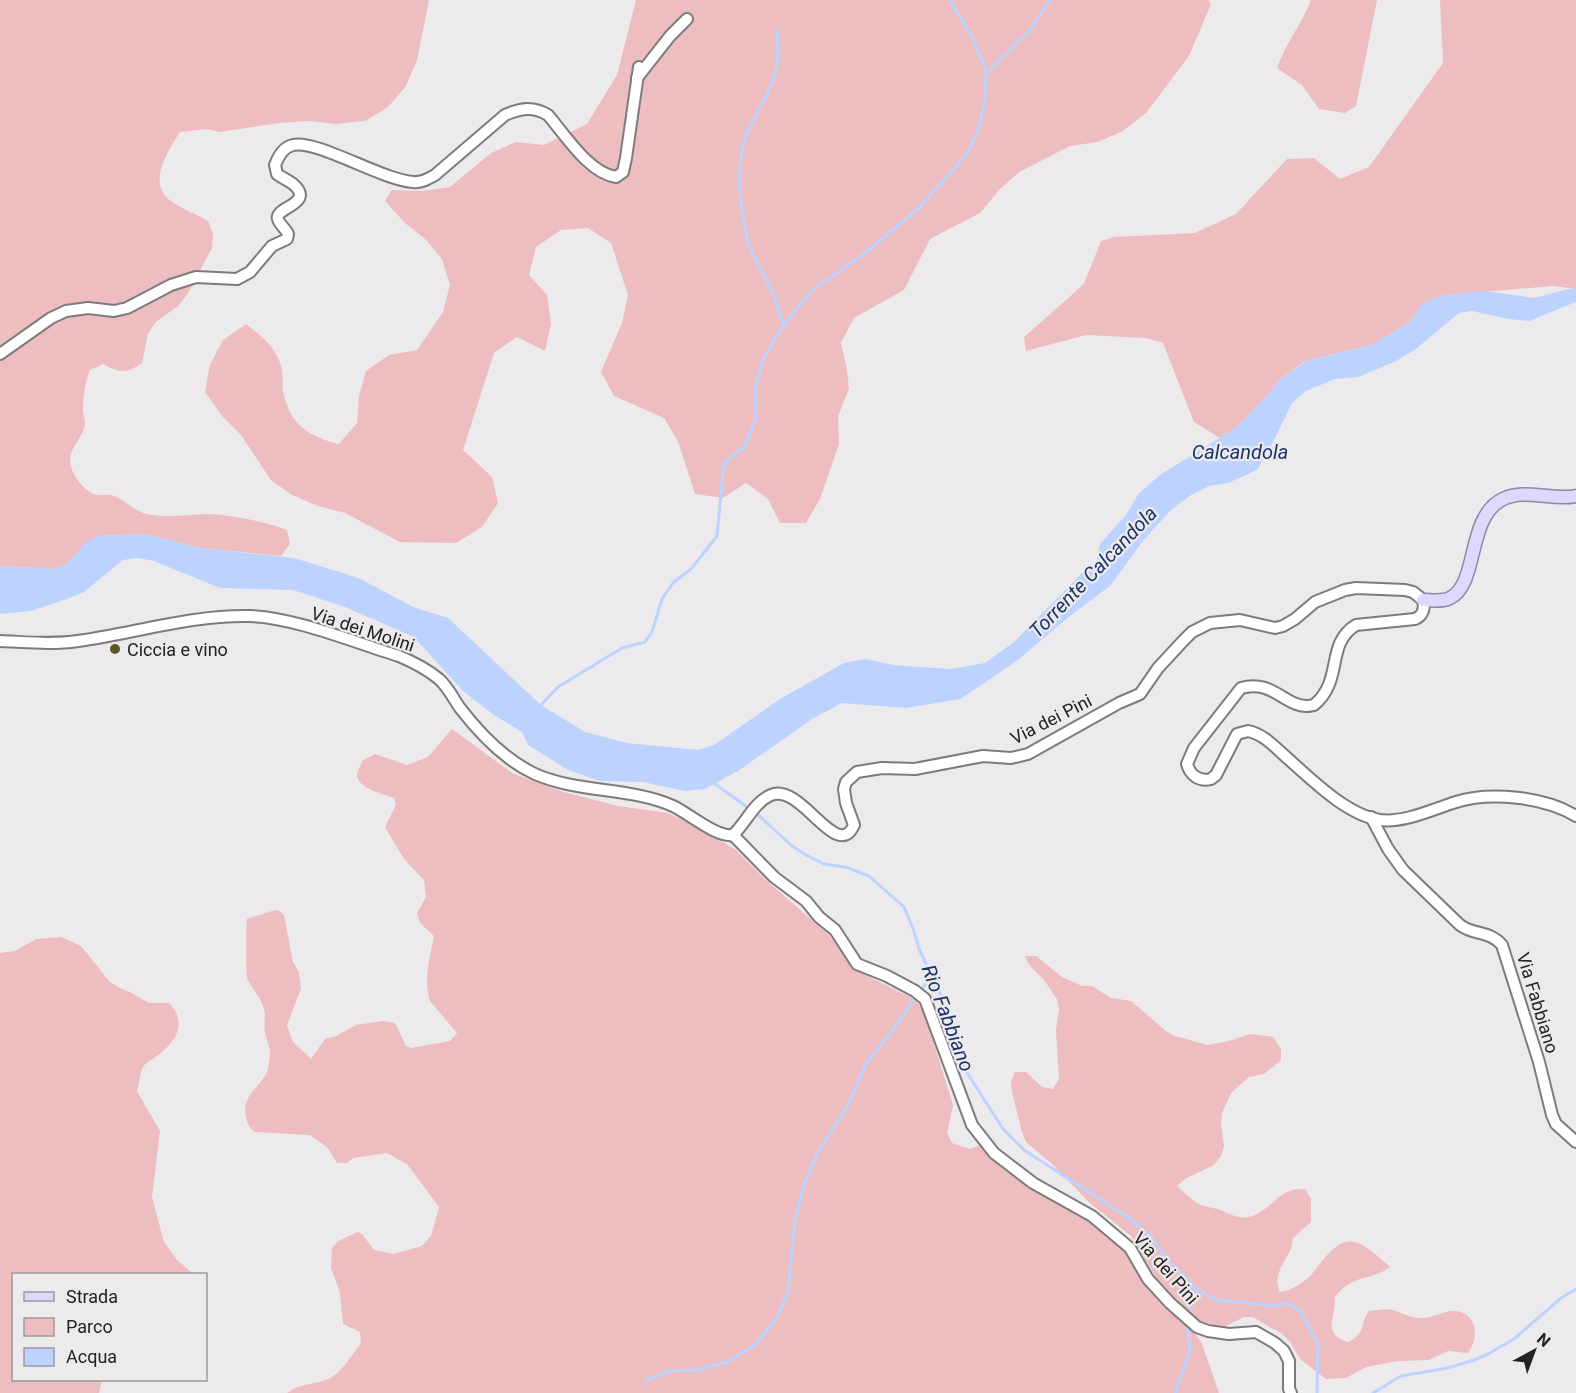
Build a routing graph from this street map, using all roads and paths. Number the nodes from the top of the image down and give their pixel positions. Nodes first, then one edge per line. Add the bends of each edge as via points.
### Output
1 (687, 20) dead end
2 (0, 354) edge
3 (1576, 496) edge
4 (1423, 600) junction
5 (0, 641) edge
6 (1576, 816) edge
7 (1371, 818) junction
8 (735, 834) junction
9 (1576, 1142) edge
10 (1291, 1393) edge

1 - 2 street via 638,73 628,149 623,172 616,177 605,176 593,167 548,116 530,109 505,115 435,176 414,183 317,149 291,145 274,165 277,174 299,192 294,205 278,214 287,239 273,246 250,272 237,279 196,277 114,311 66,311
3 - 4 main road via 1504,498 1486,514 1460,590 1447,600
4 - 7 street via 1423,611 1415,619 1356,625 1349,630 1339,646 1331,683 1314,705 1299,705 1261,686 1241,688 1188,758 1192,774 1211,779 1237,734 1253,732 1336,799
4 - 8 street, Via dei Pini via 1406,590 1356,588 1316,602 1275,628 1240,620 1210,623 1183,641 1140,694 1028,754 1011,758 983,756 915,769 857,772 844,789 854,825 847,834 830,831 798,800 783,794 772,794 754,809
5 - 8 street, Via dei Molini via 77,641 201,618 251,616 298,625 399,656 440,679 486,738 536,774 671,806 716,832
6 - 7 street via 1545,802 1501,796 1460,801 1411,817
7 - 9 street, Via Fabbiano via 1403,870 1468,932 1490,935 1502,945 1552,1115
8 - 10 street, Via dei Pini via 774,877 835,930 857,964 887,976 925,999 972,1125 994,1153 1033,1183 1092,1216 1130,1248 1148,1279 1197,1327 1229,1334 1256,1332 1275,1343 1289,1361

